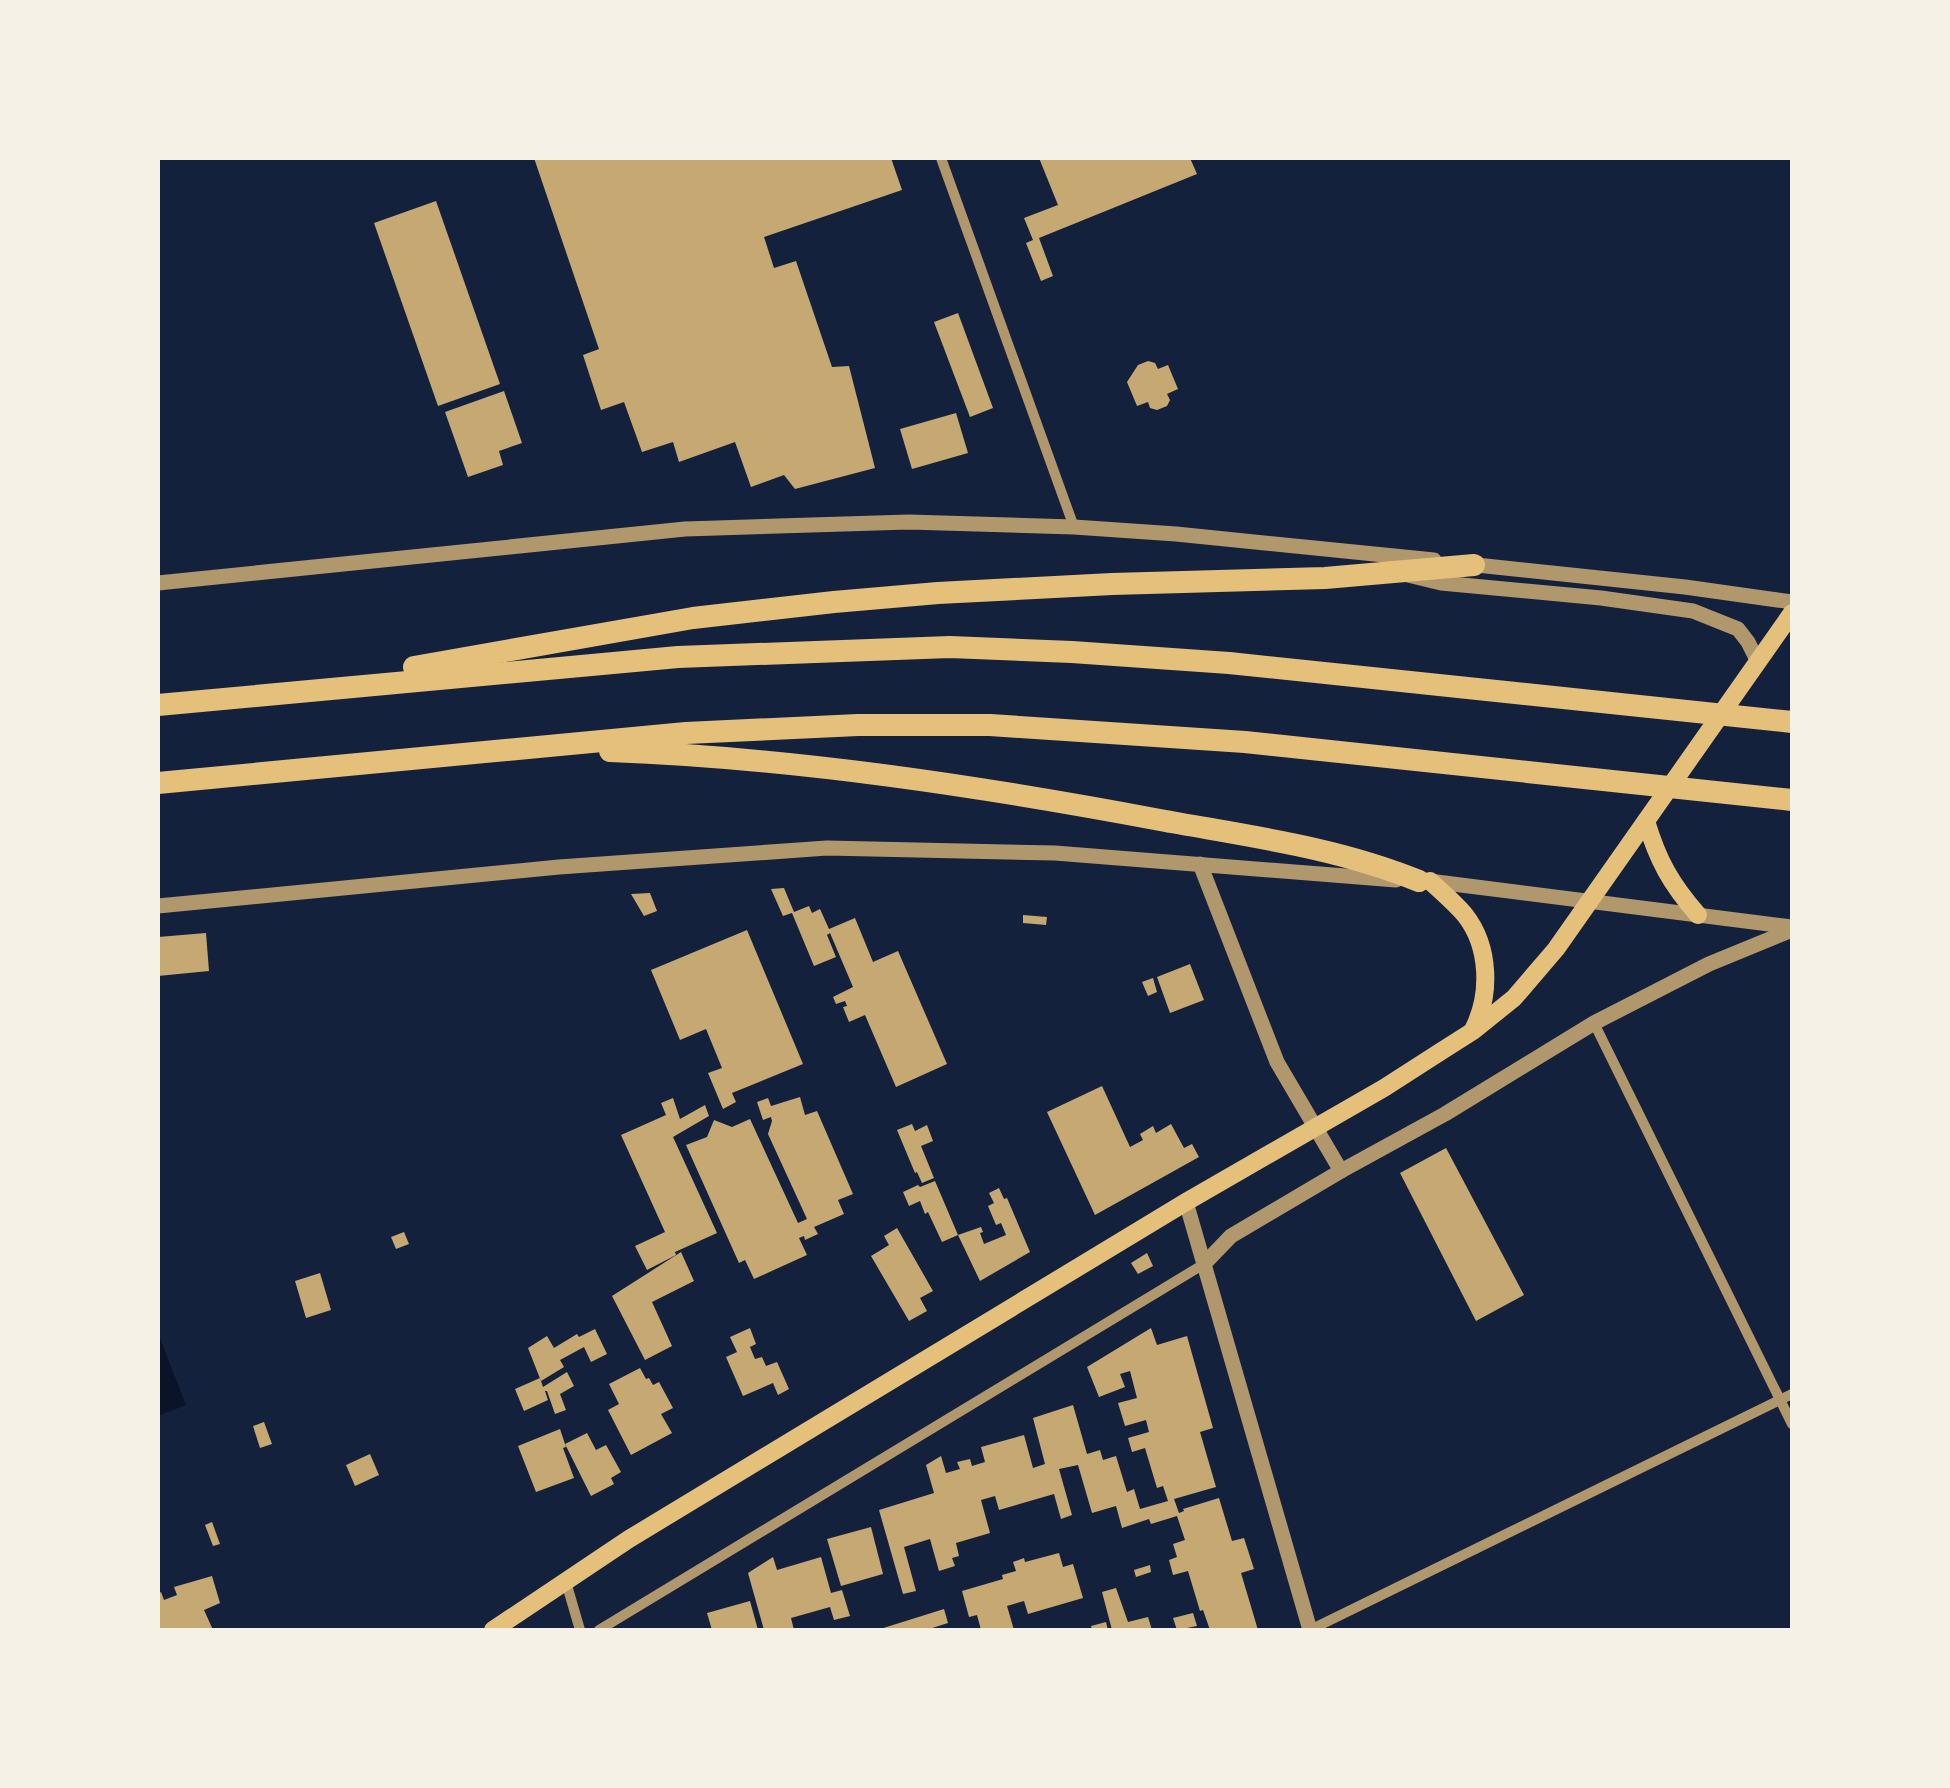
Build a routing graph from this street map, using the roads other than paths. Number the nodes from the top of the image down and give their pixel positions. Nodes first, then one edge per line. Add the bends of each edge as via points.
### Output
1 (941, 158) edge
2 (1074, 527) junction
3 (1354, 552) junction
4 (1474, 564) junction
5 (1395, 571) junction
6 (158, 583) edge
7 (1685, 587) junction
8 (1792, 602) edge
9 (1792, 613) edge
10 (1738, 629) junction
11 (1758, 662) junction
12 (273, 694) junction
13 (158, 705) edge
14 (1792, 722) edge
15 (516, 748) junction
16 (158, 783) edge
17 (1792, 800) edge
18 (1646, 821) junction
19 (1200, 864) junction
20 (1424, 881) junction
21 (1589, 903) junction
22 (158, 906) edge
23 (1698, 915) junction
24 (1792, 928) edge
25 (1594, 1023) junction
26 (1473, 1031) junction
27 (1315, 1128) junction
28 (1341, 1172) junction
29 (1186, 1202) junction
30 (1204, 1264) junction
31 (1787, 1397) edge
32 (1792, 1424) edge
33 (566, 1582) junction
34 (493, 1630) edge
35 (580, 1630) edge
36 (599, 1630) edge
37 (1310, 1630) edge

1 - 2 street
2 - 3 street
2 - 6 street via 909,522 685,529
3 - 4 street
3 - 5 street
4 - 5 highway
4 - 7 street
5 - 10 street via 1441,583 1680,609
5 - 12 highway via 938,593 759,610
7 - 8 street
7 - 10 street
9 - 11 main road
10 - 11 street
11 - 18 main road
12 - 13 highway
12 - 14 highway via 678,657 950,648 1229,662
15 - 16 highway
15 - 17 highway via 809,726 990,725 1230,741
15 - 20 highway via 746,761 970,787 1319,849
18 - 21 main road
18 - 23 main road via 1668,878
19 - 20 street
19 - 22 street via 827,848
19 - 27 street via 1277,1062
20 - 21 street
20 - 26 main road via 1460,909 1476,932 1485,968
21 - 23 street
21 - 26 main road via 1531,980
23 - 24 street
24 - 25 street
25 - 28 street
25 - 31 street
26 - 27 main road
27 - 28 street
27 - 29 main road
28 - 30 street via 1231,1236
29 - 30 street
29 - 33 main road
30 - 36 street
30 - 37 street
31 - 32 street
31 - 37 street
33 - 34 main road
33 - 35 street

